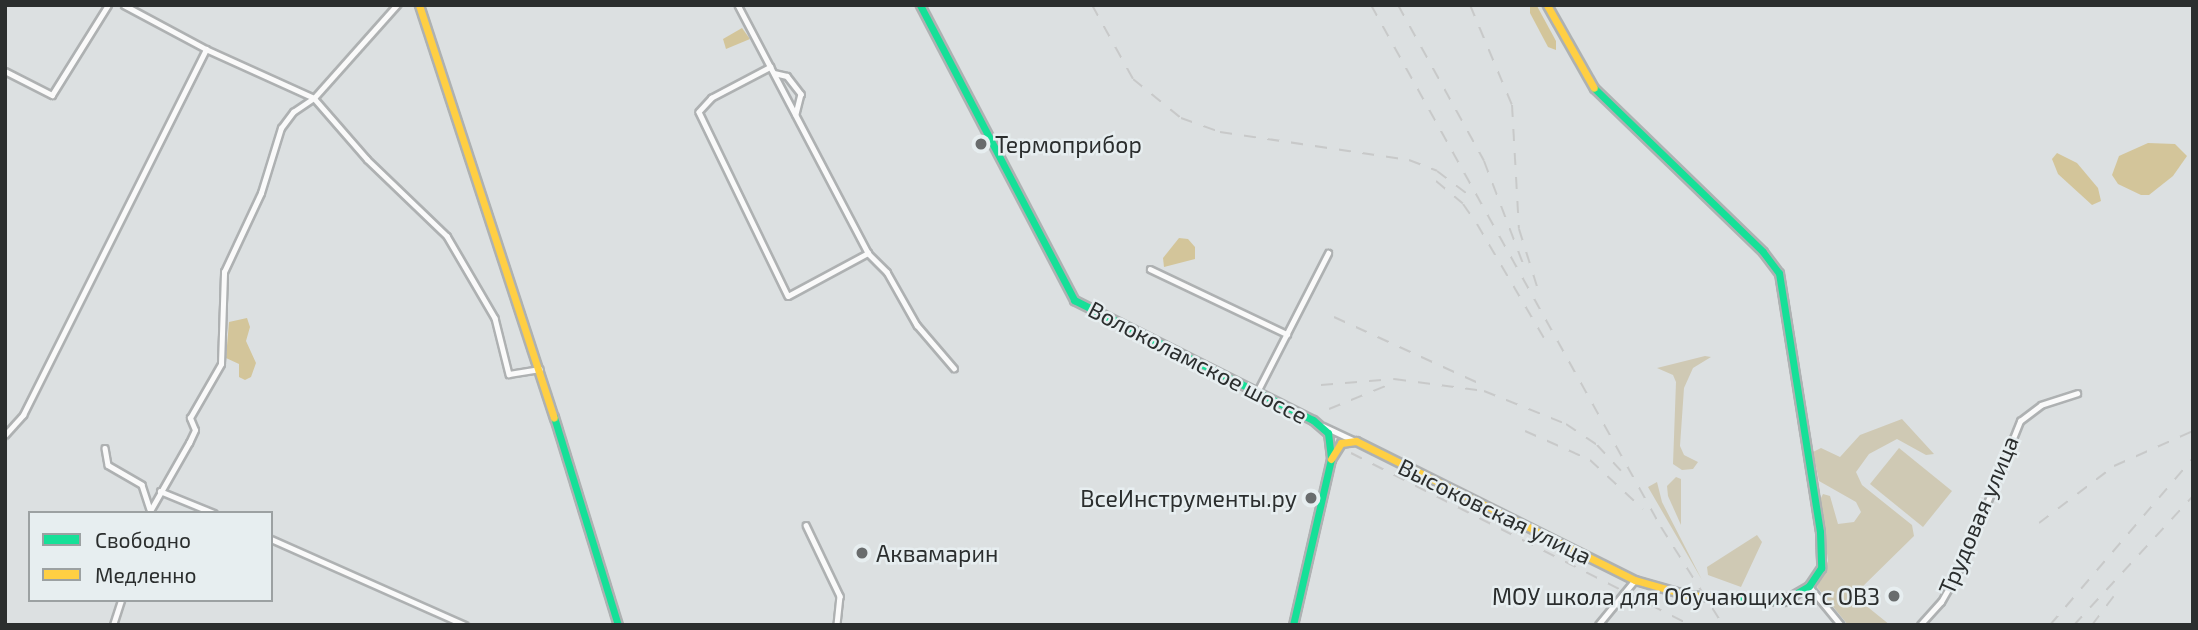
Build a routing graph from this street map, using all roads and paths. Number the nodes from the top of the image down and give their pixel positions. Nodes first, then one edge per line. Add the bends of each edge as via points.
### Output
1 (108, 5) edge
2 (124, 5) edge
3 (397, 5) edge
4 (419, 5) edge
5 (738, 5) edge
6 (920, 5) edge
7 (1548, 5) edge
8 (206, 49) junction
9 (771, 67) junction
10 (5, 71) edge
11 (774, 73) junction
12 (314, 98) junction
13 (796, 115) junction
14 (868, 253) junction
15 (1328, 253) dead end
16 (1150, 269) dead end
17 (1287, 334) junction
18 (954, 368) dead end
19 (540, 369) junction
20 (1257, 393) junction
21 (2077, 393) dead end
22 (1323, 426) junction
23 (5, 435) edge
24 (1356, 441) junction
25 (105, 448) dead end
26 (1331, 459) junction
27 (160, 491) junction
28 (150, 511) edge
29 (209, 511) edge
30 (806, 525) dead end
31 (273, 540) edge
32 (1635, 580) junction
33 (1809, 586) junction
34 (120, 602) edge
35 (113, 625) edge
36 (465, 625) edge
37 (618, 625) edge
38 (836, 625) edge
39 (1293, 625) edge
40 (1598, 625) edge
41 (1841, 625) edge
42 (1920, 625) edge

1 - 10 street via 52,95
2 - 8 street
3 - 12 street
4 - 19 street
5 - 9 street
6 - 20 street, Волоколамское шоссе via 1074,300
7 - 33 street via 1595,90 1773,263 1782,283 1823,555 1821,568
8 - 12 street
8 - 23 street via 23,415
9 - 11 street
9 - 14 street via 712,97 698,112 788,296
11 - 13 street
11 - 13 street via 787,76 801,94
12 - 19 street via 367,159 447,236 495,318 509,374
12 - 27 street via 293,112 281,128 261,193 224,272 221,364 190,418 195,430 191,440
13 - 14 street
14 - 18 street via 887,272 917,325
15 - 17 street
16 - 17 street
17 - 20 street
19 - 37 street
20 - 22 street, Волоколамское шоссе
21 - 42 street, Трудовая улица via 2040,405 2020,421 1963,563 1941,602
22 - 24 street, Высоковская улица
22 - 26 street, Волоколамское шоссе via 1331,439
24 - 26 street via 1341,443
24 - 32 street, Высоковская улица
25 - 28 street via 108,465 142,485
26 - 39 street, Волоколамское шоссе
27 - 28 street
27 - 29 street
30 - 38 street via 840,596
31 - 36 street
32 - 33 street, Высоковская улица via 1687,596 1783,601
32 - 40 street
33 - 41 street
34 - 35 street

